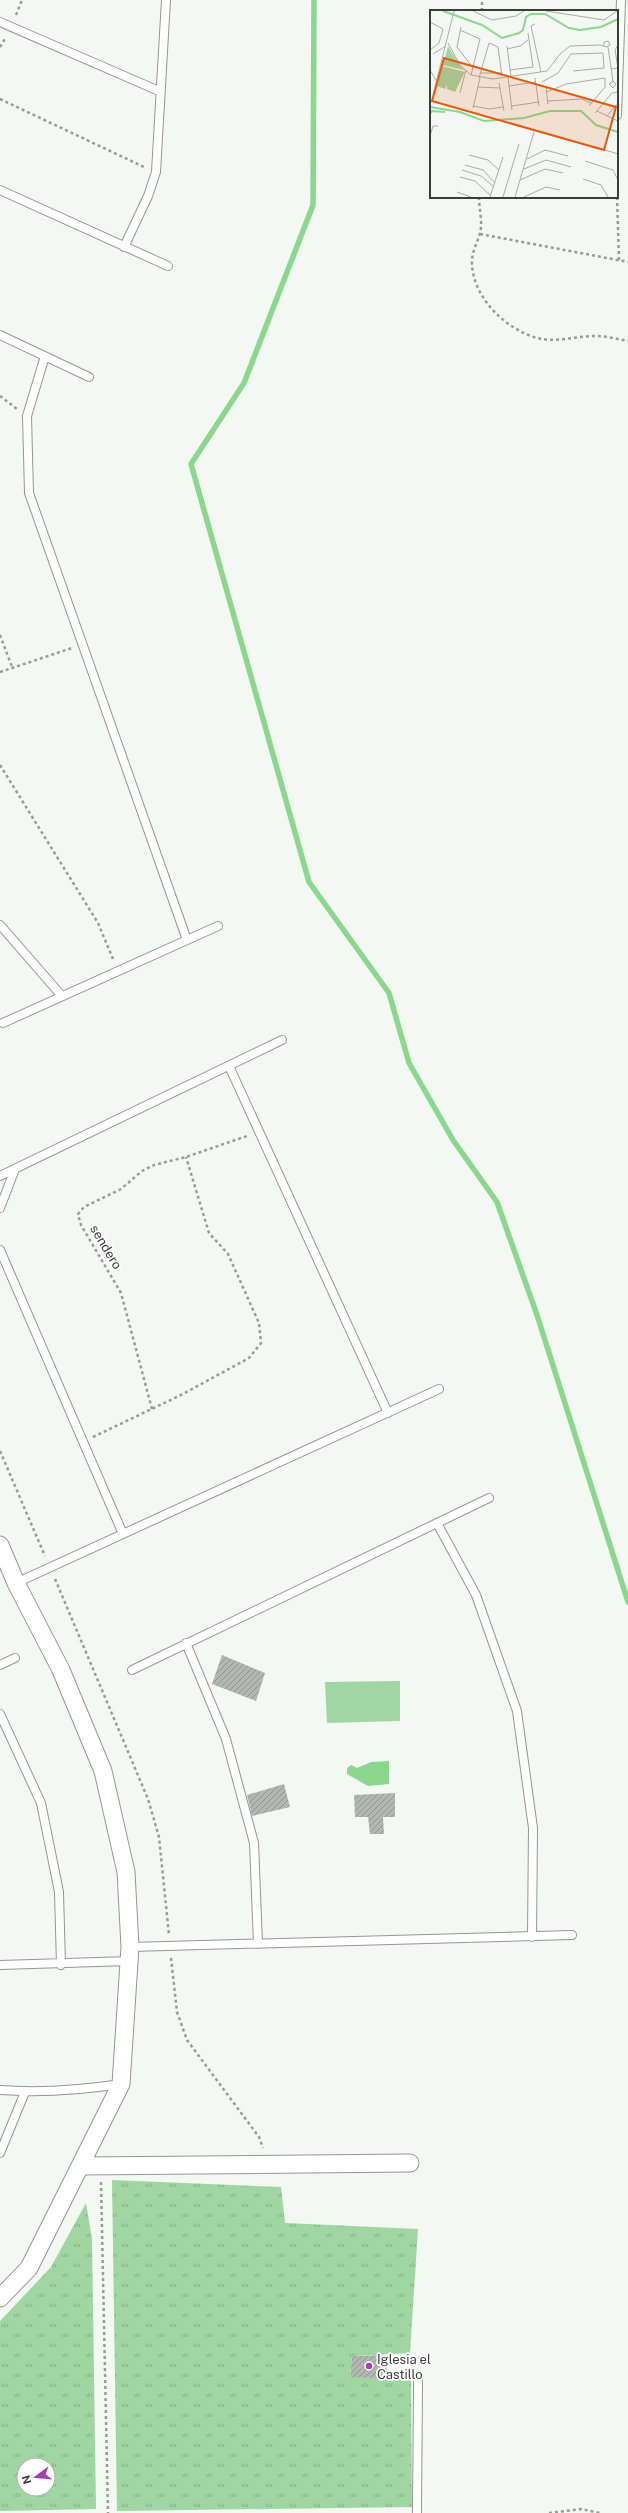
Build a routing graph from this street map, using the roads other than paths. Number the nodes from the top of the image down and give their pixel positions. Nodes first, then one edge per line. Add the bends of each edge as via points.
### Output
1 (166, 0) edge
2 (621, 0) edge
3 (0, 22) edge
4 (618, 86) edge
5 (159, 91) junction
6 (0, 190) edge
7 (124, 247) junction
8 (168, 266) dead end
9 (0, 335) edge
10 (44, 356) junction
11 (89, 377) dead end
12 (0, 925) edge
13 (218, 926) dead end
14 (186, 940) junction
15 (61, 995) junction
16 (2, 1023) dead end
17 (282, 1040) dead end
18 (229, 1066) junction
19 (15, 1168) junction
20 (0, 1176) edge
21 (0, 1208) edge
22 (0, 1250) edge
23 (439, 1389) dead end
24 (388, 1413) junction
25 (489, 1498) dead end
26 (437, 1523) junction
27 (123, 1534) junction
28 (0, 1545) edge
29 (16, 1582) junction
30 (186, 1643) junction
31 (15, 1658) dead end
32 (0, 1665) edge
33 (132, 1670) dead end
34 (0, 1714) edge
35 (572, 1935) dead end
36 (532, 1936) junction
37 (258, 1944) junction
38 (130, 1954) junction
39 (0, 1965) edge
40 (61, 1965) junction
41 (121, 2084) junction
42 (0, 2090) edge
43 (25, 2092) junction
44 (0, 2153) edge
45 (410, 2163) dead end
46 (82, 2166) junction
47 (0, 2298) edge
48 (418, 2382) dead end
49 (417, 2513) edge

1 - 5 lane
2 - 4 lane
3 - 5 lane
5 - 7 lane via 156,172 148,196
6 - 7 lane
7 - 8 lane
9 - 10 lane
10 - 11 lane
10 - 14 lane via 27,416 29,493
12 - 15 lane
13 - 14 lane
14 - 15 lane
15 - 16 lane
17 - 18 lane
18 - 19 lane
18 - 24 lane
19 - 20 lane
19 - 21 lane
22 - 27 lane
23 - 24 lane
24 - 27 lane
25 - 26 lane
26 - 30 lane
26 - 36 lane via 476,1595 517,1711 533,1828
27 - 29 lane
28 - 29 street
29 - 38 street via 61,1670 103,1771 126,1872
30 - 33 lane
30 - 37 lane via 226,1739 254,1843
31 - 32 lane
34 - 40 lane via 41,1803 59,1892
35 - 36 lane
36 - 37 lane
37 - 38 lane via 170,1946
38 - 40 lane
38 - 41 street
39 - 40 lane
41 - 43 lane
41 - 46 street
42 - 43 lane
43 - 44 lane
45 - 46 street
46 - 47 street via 29,2268
48 - 49 lane

